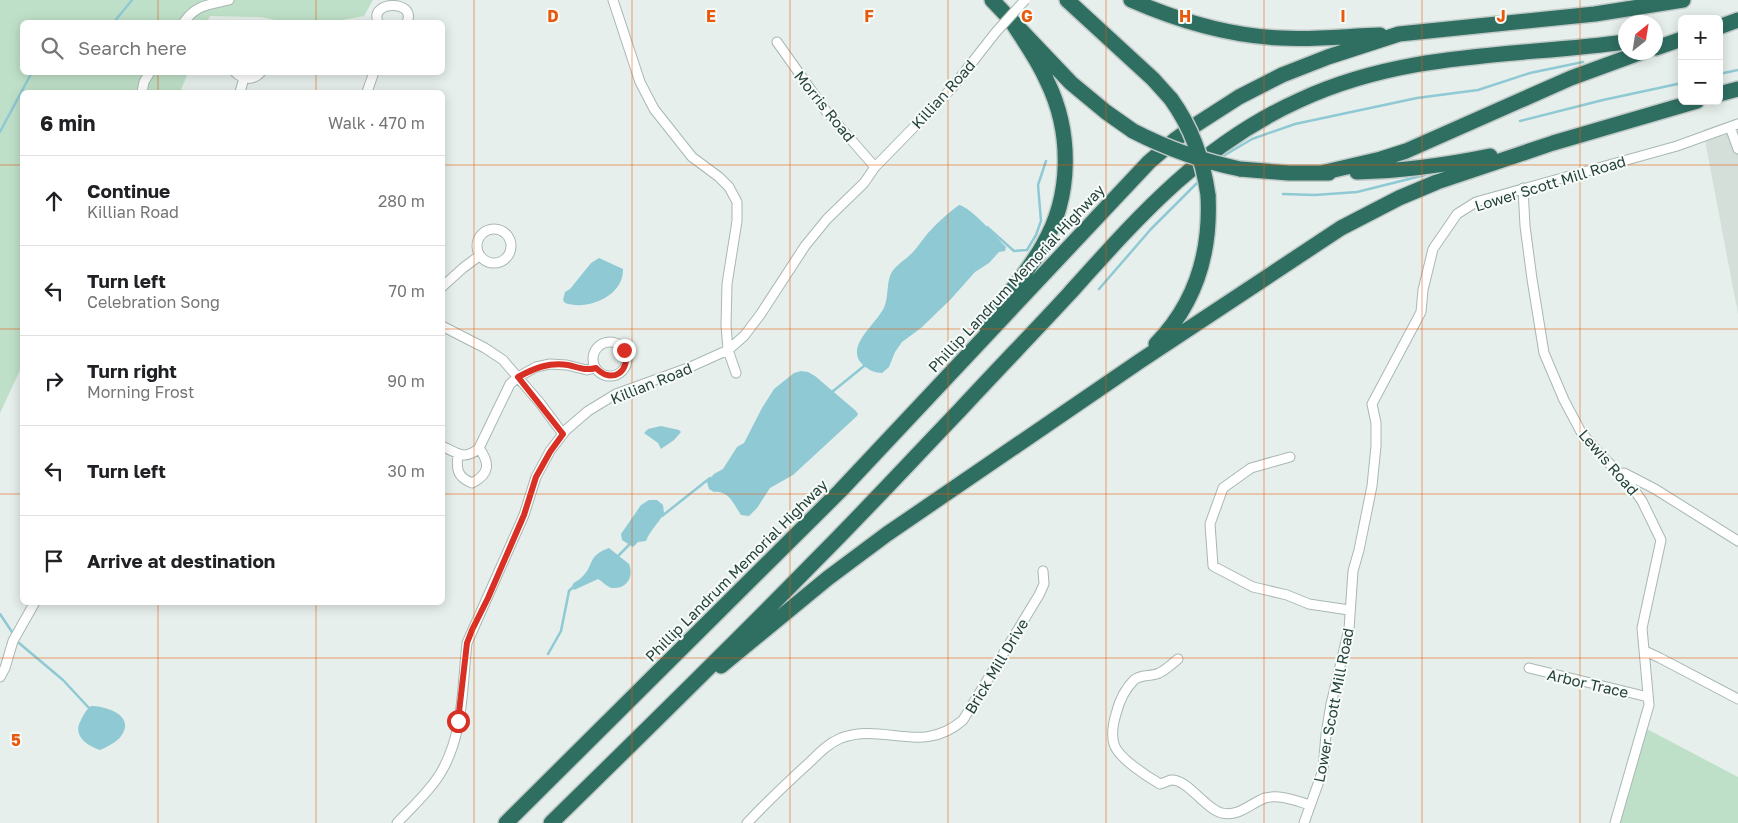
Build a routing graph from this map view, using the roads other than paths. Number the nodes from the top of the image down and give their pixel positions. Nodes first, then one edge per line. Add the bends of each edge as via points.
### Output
1 (230, 0) edge
2 (614, 0) edge
3 (992, 0) edge
4 (1025, 0) edge
5 (1067, 0) edge
6 (1131, 0) edge
7 (1683, 0) edge
8 (186, 20) edge
9 (378, 20) edge
10 (408, 20) edge
11 (1738, 20) edge
12 (1012, 22) junction
13 (1723, 24) edge
14 (1678, 33) edge
15 (1399, 34) junction
16 (1663, 36) edge
17 (1678, 41) edge
18 (777, 42) dead end
19 (1618, 43) edge
20 (1663, 46) edge
21 (1620, 60) edge
22 (148, 75) edge
23 (240, 75) edge
24 (258, 75) edge
25 (373, 75) edge
26 (244, 78) junction
27 (1738, 89) edge
28 (142, 90) edge
29 (241, 90) edge
30 (368, 90) edge
31 (1723, 93) edge
32 (1683, 105) edge
33 (1734, 126) edge
34 (1553, 143) junction
35 (1738, 149) edge
36 (875, 167) junction
37 (1321, 173) junction
38 (1523, 188) junction
39 (479, 256) junction
40 (445, 284) edge
41 (445, 328) edge
42 (728, 350) junction
43 (1140, 361) junction
44 (596, 368) dead end
45 (736, 373) dead end
46 (518, 377) junction
47 (931, 394) junction
48 (563, 434) junction
49 (445, 448) edge
50 (479, 448) junction
51 (458, 454) junction
52 (1290, 457) dead end
53 (1617, 470) junction
54 (1738, 541) edge
55 (1043, 572) dead end
56 (33, 605) edge
57 (1350, 610) junction
58 (1644, 652) junction
59 (1178, 659) dead end
60 (1529, 668) dead end
61 (0, 677) edge
62 (1648, 697) junction
63 (1738, 700) edge
64 (656, 719) junction
65 (1310, 805) junction
66 (397, 823) edge
67 (506, 823) edge
68 (551, 823) edge
69 (747, 823) edge
70 (1304, 823) edge
71 (1615, 823) edge

1 - 8 street via 202,6
2 - 42 street via 640,82 654,109 692,157 729,187 737,202 727,284
3 - 12 highway
4 - 36 street, Killian Road, bridge via 952,88
5 - 43 highway, bridge via 1171,99 1186,122 1203,165 1208,195 1207,239 1197,280 1176,321
6 - 15 highway via 1179,20 1256,36 1312,38
7 - 15 highway, Phillip Landrum Memorial Highway via 1595,14
9 - 10 street via 380,6 397,0 407,8
11 - 13 highway
12 - 37 highway, bridge via 1087,97 1133,131 1180,153 1214,164 1262,172
12 - 47 highway via 1044,75 1059,110 1065,154 1062,196 1050,233 1036,258
14 - 16 highway
15 - 47 highway, Phillip Landrum Memorial Highway via 1328,56 1282,75 1224,105 1176,139 1150,162
17 - 20 highway
18 - 36 street, Morris Road via 826,111
19 - 64 highway via 1462,57 1372,74 1303,98 1223,143 1169,187 852,523
21 - 37 highway via 1571,78 1406,151
22 - 28 street
23 - 26 street
24 - 26 street
25 - 30 street
26 - 29 street
27 - 31 highway
32 - 34 highway
33 - 35 street
33 - 38 street, Lower Scott Mill Road via 1677,146
34 - 37 highway via 1444,165
34 - 43 highway via 1437,182 1362,216
36 - 42 street, Killian Road via 805,246 760,315
38 - 53 street, Lewis Road via 1525,226 1544,353 1581,432
38 - 57 street, Lower Scott Mill Road via 1476,202 1457,214 1433,249 1421,312 1372,404 1376,446 1372,486 1353,571
39 - 39 street via 488,263 505,260 511,250 506,234 491,229 480,234 476,245
39 - 40 street
41 - 46 street via 503,360
42 - 45 street
42 - 48 street, Killian Road via 616,394 588,411
43 - 64 highway via 887,534 828,578
44 - 46 street via 587,370 550,364
46 - 48 street
46 - 50 street via 510,384
47 - 67 highway, Phillip Landrum Memorial Highway via 767,565
48 - 66 street, Killian Road via 536,477 524,515 467,643 457,729 448,759 433,784
49 - 51 street
50 - 51 street via 467,455
50 - 51 street via 485,456 486,469 482,478 472,483 462,479 457,469
52 - 57 street via 1251,468 1223,488 1210,524 1212,566 1253,587 1309,604
53 - 54 street via 1655,489
53 - 58 street, Lewis Road via 1642,501 1661,540 1642,628
55 - 69 street, Brick Mill Drive via 1044,584 1039,595 963,720 954,728 938,736 916,738 856,734 831,743
56 - 61 street via 13,641
57 - 65 street, Lower Scott Mill Road via 1349,629 1331,704 1323,770
58 - 62 street, Lewis Road
58 - 63 street
59 - 65 street via 1158,674 1136,679 1126,689 1117,707 1112,727 1114,746 1129,763 1160,784 1172,780 1181,782 1222,813 1238,813 1265,798 1281,797
60 - 62 street, Arbor Trace
62 - 71 street, Lewis Road via 1649,705
64 - 68 highway
65 - 70 street, Lower Scott Mill Road

